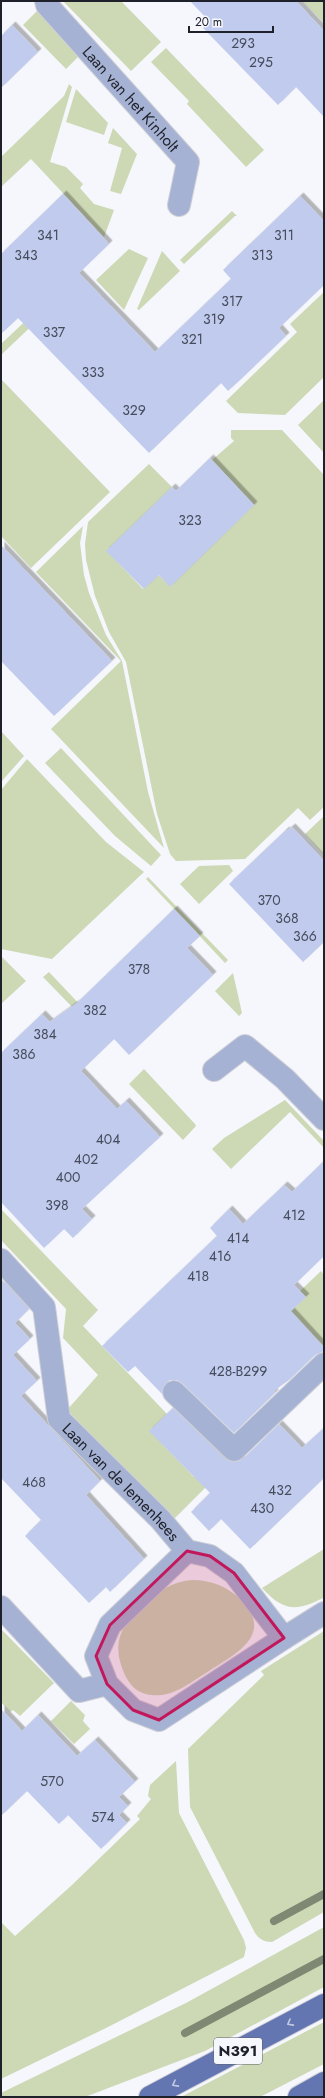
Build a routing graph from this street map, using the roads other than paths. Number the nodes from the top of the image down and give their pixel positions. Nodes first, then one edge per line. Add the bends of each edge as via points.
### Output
1 (46, 1) edge
2 (179, 205) dead end
3 (214, 1070) dead end
4 (324, 1119) edge
5 (1, 1260) edge
6 (324, 1364) edge
7 (174, 1392) dead end
8 (187, 1551) junction
9 (1, 1607) edge
10 (324, 1613) edge
11 (284, 1638) junction
12 (107, 1684) junction
13 (324, 2005) edge
14 (324, 2083) edge
15 (150, 2097) edge
16 (299, 2097) edge

1 - 2 street, Laan van het Kinholt via 188,162
3 - 4 street via 246,1046 285,1079
5 - 8 street, Laan van de Iemenhees via 44,1307 60,1419 160,1519
6 - 7 street via 234,1450
8 - 11 street, Laan van de Iemenhees via 210,1556 234,1573
8 - 12 street, Laan van de Iemenhees via 110,1625 96,1656
9 - 12 street via 79,1691
10 - 11 street, Laan van de Iemenhees
11 - 12 street, Laan van de Iemenhees via 159,1720 133,1710
13 -> 15 main road, N391
14 - 16 main road

